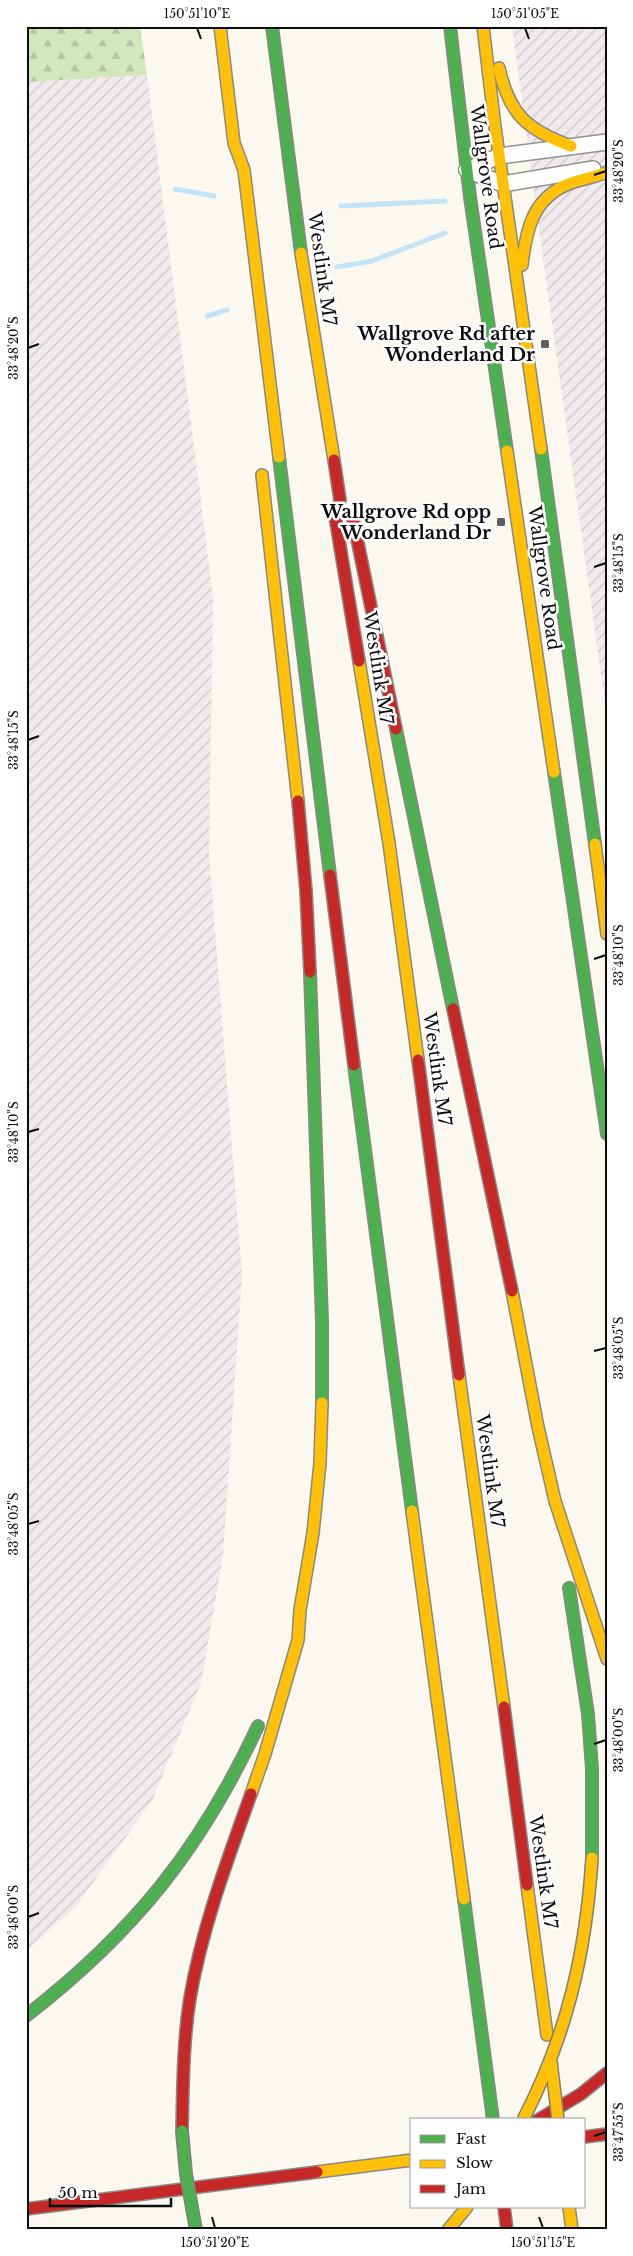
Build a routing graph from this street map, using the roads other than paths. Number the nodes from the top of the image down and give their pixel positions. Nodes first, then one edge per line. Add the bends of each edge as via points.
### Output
1 (220, 26) edge
2 (272, 26) edge
3 (450, 26) edge
4 (483, 26) edge
5 (492, 26) edge
6 (607, 142) edge
7 (234, 143) junction
8 (571, 146) junction
9 (499, 156) junction
10 (230, 165) dead end
11 (607, 166) edge
12 (467, 170) junction
13 (607, 172) edge
14 (503, 184) junction
15 (519, 299) junction
16 (261, 458) dead end
17 (340, 500) junction
18 (581, 851) junction
19 (606, 921) edge
20 (607, 934) edge
21 (607, 1134) edge
22 (555, 1501) junction
23 (300, 1610) junction
24 (607, 1659) edge
25 (269, 1700) dead end
26 (262, 1716) dead end
27 (26, 2016) edge
28 (607, 2073) edge
29 (493, 2118) edge
30 (524, 2118) edge
31 (541, 2118) edge
32 (558, 2118) edge
33 (607, 2134) edge
34 (586, 2137) edge
35 (410, 2160) edge
36 (466, 2208) edge
37 (504, 2208) edge
38 (569, 2208) edge
39 (26, 2209) edge
40 (196, 2230) edge
41 (448, 2230) edge
42 (507, 2230) edge
43 (572, 2230) edge

1 - 7 main road
2 - 17 main road, Westlink M7 via 302,259
3 - 12 main road, Wallgrove Road
4 - 9 main road, Wallgrove Road
5 - 8 main road via 502,88 509,105 539,133
6 - 8 street
7 - 10 main road
7 - 29 main road via 244,170 373,1216
8 - 9 street
9 - 12 street
9 - 14 main road, Wallgrove Road
11 - 14 street
12 - 14 street
12 - 18 main road, Wallgrove Road
13 - 15 main road via 567,185 540,202 525,235
14 - 15 main road, Wallgrove Road
15 - 18 main road, Wallgrove Road via 569,649
16 - 23 main road via 306,890 319,1218 323,1391 320,1463 313,1533
17 - 22 main road via 352,513
17 - 32 main road, Westlink M7, bridge via 335,516 389,843
18 - 19 main road, Wallgrove Road
18 - 21 main road, Wallgrove Road
19 - 20 main road, Wallgrove Road
22 - 24 main road
22 - 30 main road, bridge via 588,1714 592,1858 586,1934 576,1982 548,2066
23 - 25 main road
23 - 40 main road, bridge via 298,1640 265,1754 218,1886 190,1999 183,2067 182,2131
26 - 27 main road via 230,1786 172,1875 98,1958
28 - 31 main road via 581,2094
33 - 34 main road
35 - 39 main road
36 - 41 main road
37 - 42 main road
38 - 43 main road

